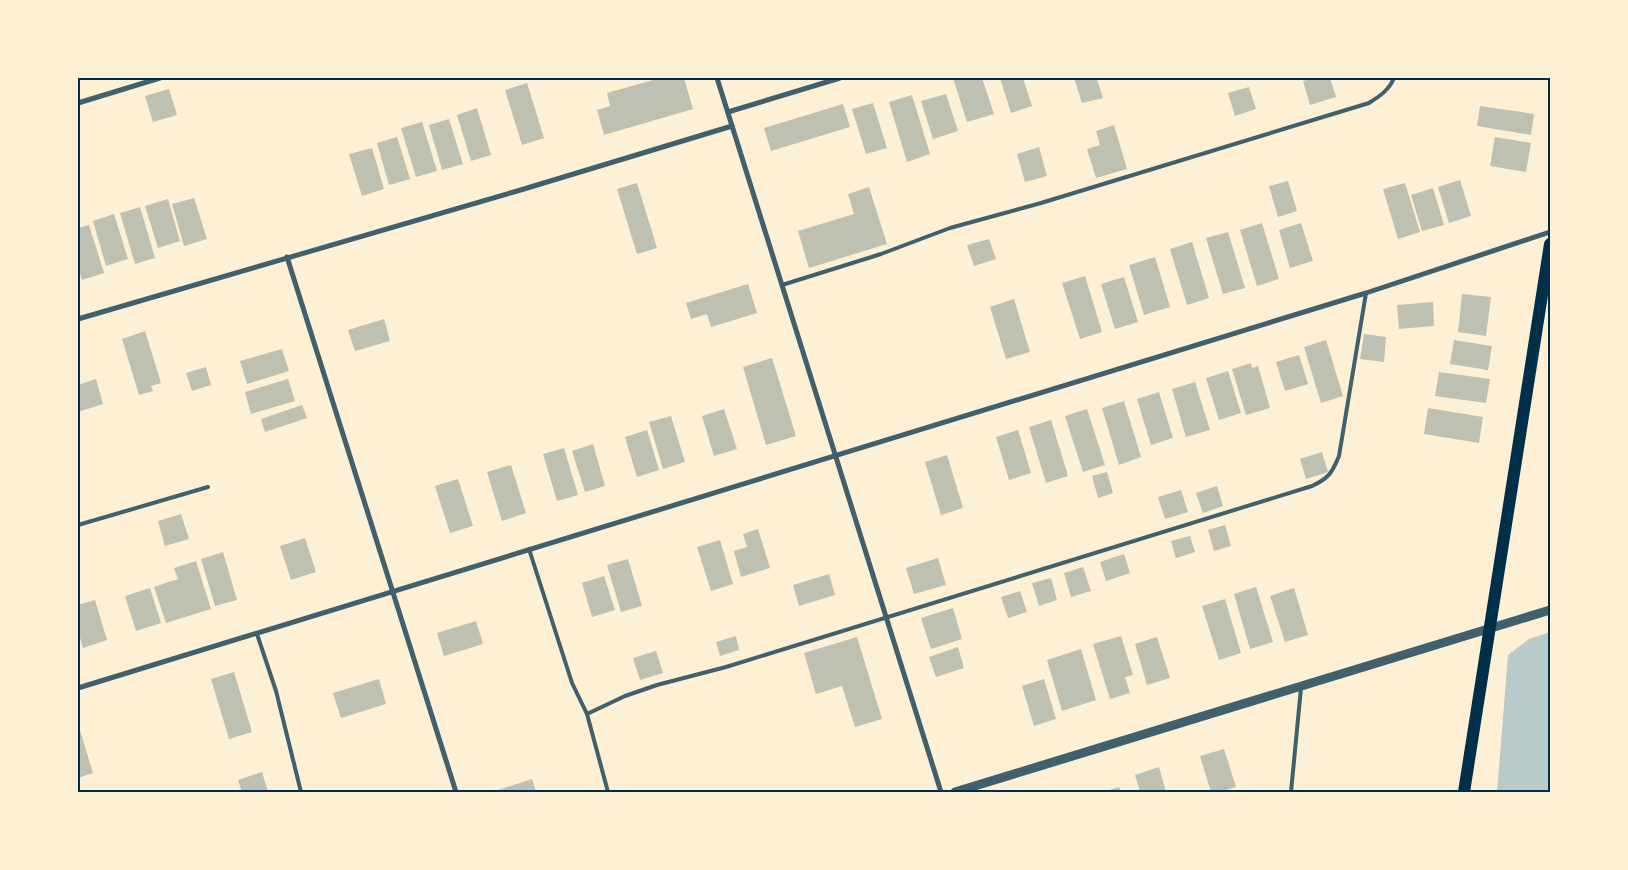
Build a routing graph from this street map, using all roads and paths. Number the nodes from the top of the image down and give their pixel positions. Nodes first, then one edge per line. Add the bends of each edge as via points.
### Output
1 (160, 78) edge
2 (717, 78) edge
3 (840, 78) edge
4 (1394, 78) edge
5 (78, 103) edge
6 (728, 112) junction
7 (732, 126) junction
8 (1550, 232) edge
9 (1550, 244) edge
10 (287, 257) junction
11 (782, 285) junction
12 (1366, 293) junction
13 (78, 319) edge
14 (835, 455) junction
15 (208, 486) dead end
16 (78, 525) edge
17 (529, 549) junction
18 (394, 592) junction
19 (1550, 610) edge
20 (886, 617) junction
21 (1489, 629) junction
22 (258, 634) junction
23 (1301, 686) junction
24 (78, 688) edge
25 (587, 714) junction
26 (301, 792) edge
27 (456, 792) edge
28 (608, 792) edge
29 (941, 792) edge
30 (955, 792) edge
31 (1292, 792) edge
32 (1464, 792) edge

1 - 5 street
2 - 6 street
3 - 6 street
4 - 11 lane via 1382,94 1369,103 950,228
6 - 7 street
7 - 10 street
7 - 11 street
8 - 12 street
9 - 21 main road
10 - 13 street
10 - 18 street
11 - 14 street
12 - 14 street
12 - 20 lane via 1339,456 1333,471 1324,480
14 - 17 street
14 - 20 street
15 - 16 lane
17 - 18 street
17 - 25 lane via 572,683
18 - 22 street
18 - 27 street
19 - 21 street
20 - 25 lane via 657,685
20 - 29 street
21 - 23 street
21 - 32 main road
22 - 24 street
22 - 26 lane
23 - 30 street
23 - 31 lane
25 - 28 lane

